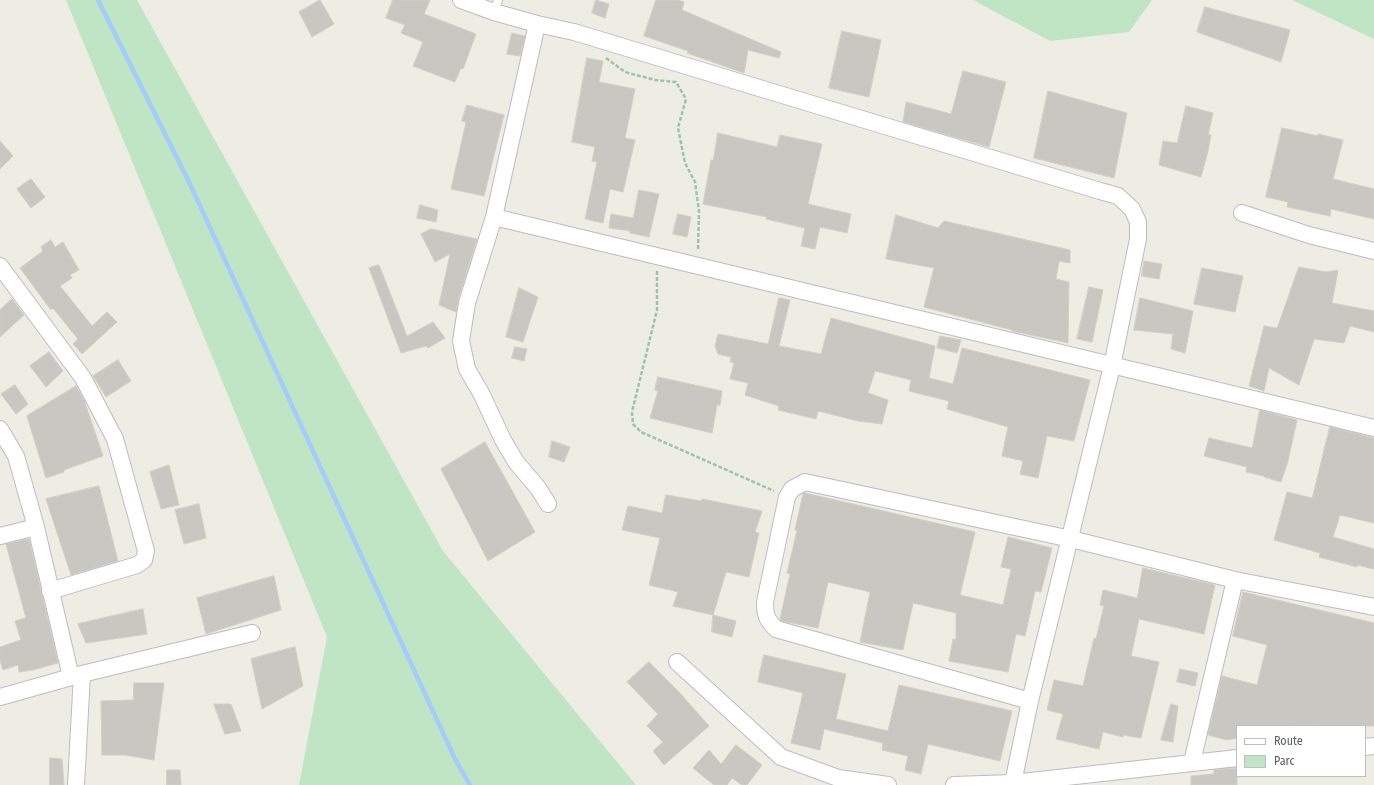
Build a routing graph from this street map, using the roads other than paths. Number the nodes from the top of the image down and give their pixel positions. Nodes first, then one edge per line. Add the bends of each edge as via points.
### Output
1 (461, 0) edge
2 (496, 6) edge
3 (537, 24) junction
4 (1242, 213) dead end
5 (494, 218) junction
6 (1374, 251) edge
7 (2, 273) edge
8 (1112, 366) junction
9 (1374, 428) edge
10 (0, 429) edge
11 (548, 504) dead end
12 (36, 527) junction
13 (0, 536) edge
14 (1071, 539) junction
15 (1235, 580) junction
16 (50, 591) junction
17 (1374, 607) edge
18 (252, 633) dead end
19 (677, 662) dead end
20 (76, 676) junction
21 (0, 697) edge
22 (1030, 701) junction
23 (1236, 758) edge
24 (1192, 762) junction
25 (1013, 783) junction
26 (76, 785) edge
27 (888, 785) edge
28 (954, 785) edge

1 - 2 street
2 - 3 street
3 - 5 street
3 - 8 street via 591,37 1118,196 1132,208 1138,222 1138,239
4 - 6 street via 1309,235
5 - 8 street
5 - 11 street via 468,303 461,341 467,368 503,440 516,462
7 - 16 street via 83,378 115,439 146,551 144,560 137,565
8 - 9 street
8 - 14 street
10 - 12 street via 16,456
12 - 13 street
12 - 16 street
14 - 15 street
14 - 22 street
14 - 22 street via 805,482 792,489 787,497 765,602 765,613 776,629
15 - 17 street
15 - 24 street
16 - 20 street
18 - 20 street
19 - 27 street via 781,758 838,778
20 - 21 street
20 - 26 street
22 - 25 street
23 - 24 street
24 - 25 street
25 - 28 street

